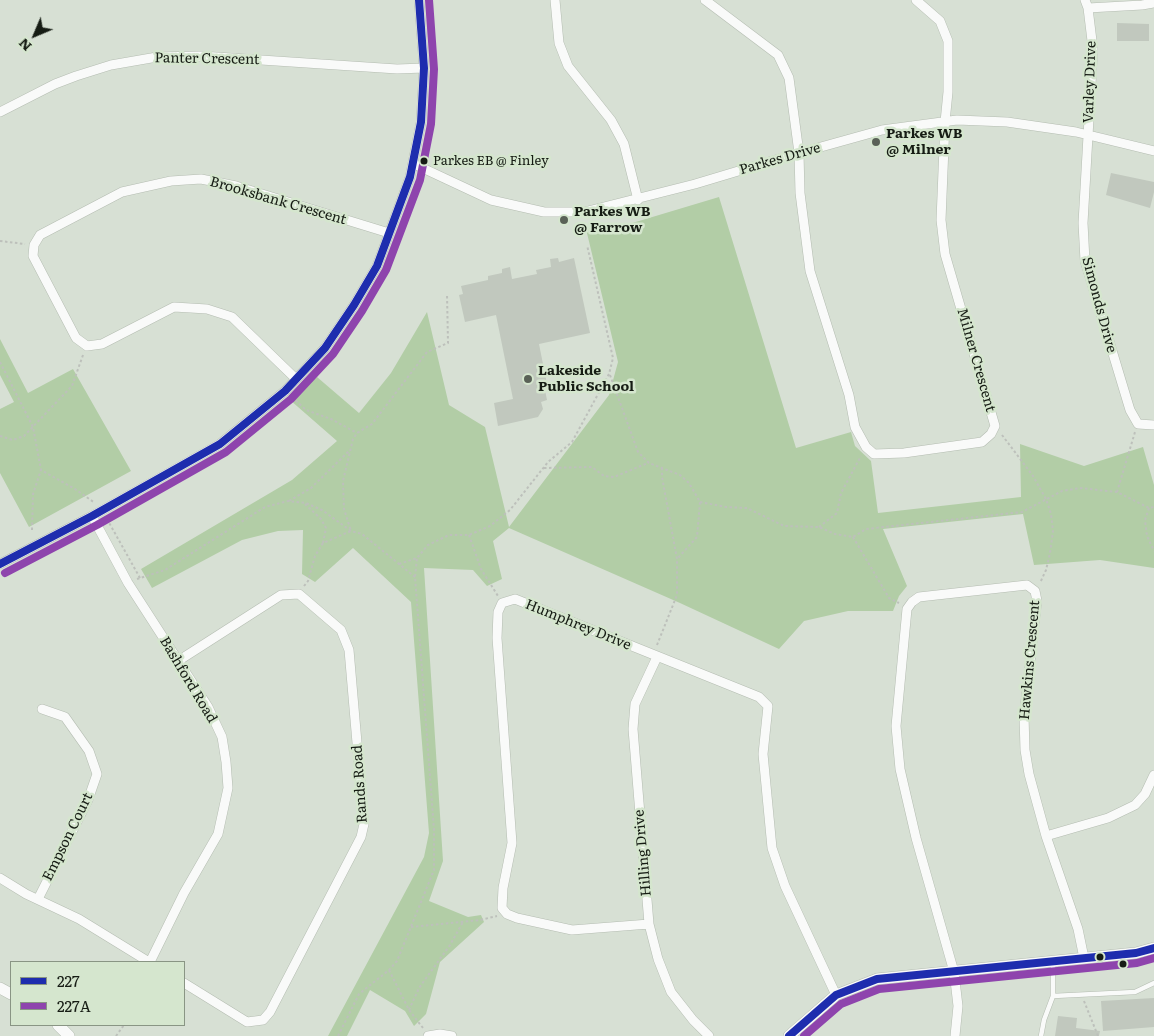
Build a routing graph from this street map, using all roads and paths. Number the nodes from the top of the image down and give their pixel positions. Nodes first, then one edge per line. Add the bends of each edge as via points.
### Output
1 (419, 0) edge
2 (555, 0) edge
3 (705, 0) edge
4 (916, 0) edge
5 (1154, 3) edge
6 (1086, 4) edge
7 (424, 68) junction
8 (0, 112) edge
9 (945, 122) junction
10 (1088, 136) junction
11 (1154, 151) edge
12 (799, 153) junction
13 (414, 164) junction
14 (638, 200) junction
15 (389, 233) junction
16 (0, 242) edge
17 (34, 245) junction
18 (587, 245) dead end
19 (447, 294) dead end
20 (87, 346) junction
21 (0, 362) edge
22 (609, 374) junction
23 (296, 379) junction
24 (286, 391) junction
25 (1138, 424) junction
26 (1154, 425) edge
27 (995, 426) junction
28 (33, 427) junction
29 (357, 433) junction
30 (0, 436) edge
31 (866, 447) junction
32 (350, 450) junction
33 (650, 463) junction
34 (544, 468) junction
35 (662, 468) junction
36 (41, 470) junction
37 (1116, 492) junction
38 (1046, 499) junction
39 (288, 501) junction
40 (700, 502) junction
41 (304, 503) junction
42 (1154, 507) edge
43 (1149, 508) junction
44 (102, 510) junction
45 (92, 516) junction
46 (819, 527) junction
47 (32, 530) dead end
48 (352, 531) junction
49 (469, 535) junction
50 (853, 536) junction
51 (323, 543) junction
52 (1154, 551) edge
53 (417, 558) junction
54 (676, 560) junction
55 (0, 564) edge
56 (399, 564) junction
57 (416, 577) junction
58 (140, 578) junction
59 (128, 583) junction
60 (1035, 591) junction
61 (299, 594) junction
62 (502, 603) junction
63 (907, 609) junction
64 (655, 656) junction
65 (178, 661) junction
66 (42, 709) dead end
67 (1154, 775) edge
68 (1046, 836) junction
69 (0, 878) edge
70 (38, 899) junction
71 (507, 914) junction
72 (463, 922) junction
73 (649, 924) junction
74 (410, 927) junction
75 (1154, 948) edge
76 (1084, 958) junction
77 (148, 961) edge
78 (150, 961) edge
79 (1053, 961) junction
80 (389, 970) junction
81 (954, 972) junction
82 (1154, 983) edge
83 (185, 984) edge
84 (1082, 994) junction
85 (836, 995) junction
86 (1053, 996) junction
87 (409, 1010) junction
88 (59, 1026) edge
89 (69, 1036) edge
90 (338, 1036) edge
91 (428, 1036) edge
92 (452, 1036) edge
93 (709, 1036) edge
94 (789, 1036) edge
95 (954, 1036) edge
96 (1041, 1036) edge
97 (1098, 1036) edge

1 - 7 street
2 - 14 street via 559,43 568,66 611,120 624,144
3 - 12 street via 778,55 789,78
4 - 9 street, Milner Crescent via 940,21 948,41
5 - 6 street
6 - 10 street, Varley Drive via 1093,48
7 - 8 street, Panter Crescent via 201,56 157,57 111,65 76,76
7 - 13 street via 421,122
9 - 10 street, Parkes Drive via 1008,122
9 - 12 street, Parkes Drive via 882,130
9 - 27 street, Milner Crescent via 941,220 945,254
10 - 11 street, Parkes Drive
10 - 25 street, Simonds Drive via 1082,223 1085,261 1130,410
12 - 14 street, Parkes Drive
12 - 31 street via 800,192 810,271 849,395 855,427
13 - 14 street, Parkes Drive via 491,200 544,212 584,212
13 - 15 street
15 - 17 street, Brooksbank Crescent via 236,186 201,179 171,181 122,192 40,235
15 - 23 street via 377,266 354,305 325,348
16 - 17 path
17 - 20 street via 33,256 76,338
18 - 22 path via 613,358
19 - 29 path via 448,343 427,352 372,424
20 - 23 street via 102,344 174,307 207,309 232,317
20 - 28 path via 72,386
21 - 28 path
22 - 33 path via 635,447
22 - 34 path via 572,442
23 - 24 street
24 - 29 path via 306,410
24 - 44 street via 220,444
25 - 26 street
25 - 37 path
27 - 31 street, Milner Crescent via 982,442 904,453 874,454
27 - 38 path via 1033,476
28 - 30 path via 24,436 13,440
28 - 36 path
29 - 32 path
31 - 46 path via 841,493 837,513
32 - 39 path via 311,488
32 - 48 path via 343,481 344,509
33 - 34 path via 614,477 604,476 592,467
33 - 35 path
34 - 49 path via 510,510 490,526
35 - 40 path via 680,475 689,483
35 - 54 path
36 - 44 path via 75,489
36 - 47 path via 33,494
37 - 38 path via 1080,488 1062,491
37 - 43 path
38 - 50 path via 1022,512 866,529
38 - 60 path via 1053,531 1046,570
39 - 41 path
39 - 58 path via 265,507 165,570
40 - 46 path via 747,508 784,526
40 - 54 path via 697,537
41 - 48 path via 322,510
41 - 51 path via 326,528
42 - 43 path
43 - 52 path via 1145,520 1147,536
44 - 45 street
44 - 58 path
45 - 55 street
45 - 59 street, Bashford Road
46 - 50 path via 835,534
48 - 51 path
48 - 56 path via 362,534
49 - 53 path via 449,535 428,545
49 - 62 path via 481,569
50 - 63 path via 889,598
51 - 61 path via 315,556 308,581
53 - 56 path
53 - 57 path
54 - 64 path via 677,595
56 - 57 path
57 - 74 path via 434,870
58 - 59 path
59 - 65 street, Bashford Road
60 - 63 street, Hawkins Crescent via 1027,585 919,597
60 - 68 street, Hawkins Crescent via 1037,601 1024,716 1025,750
61 - 65 street via 281,595
61 - 83 street, Rands Road via 341,630 349,650 364,824 361,837 263,1020 246,1022
62 - 64 street, Humphrey Drive via 515,599
62 - 71 street via 498,612 497,638 512,844 502,908
63 - 81 street via 896,726 900,769
64 - 73 street, Hilling Drive via 635,704 633,729
64 - 85 street, Humphrey Drive via 759,697 768,706 763,754 772,848 785,886
65 - 78 street, Bashford Road via 208,707 222,737 228,788 218,834
66 - 70 street, Empson Court via 65,717 89,750 97,774 88,800
67 - 68 street via 1145,794 1135,805 1108,818
68 - 76 street, Hawkins Crescent via 1078,929
69 - 70 street
70 - 77 street via 79,919
71 - 72 path
71 - 73 street via 572,930
72 - 74 path
72 - 87 path via 419,988
73 - 93 street, Hilling Drive via 658,959 672,992
74 - 80 path via 398,961
75 - 76 street
76 - 79 street
79 - 81 street
79 - 86 lane
80 - 87 path
80 - 90 path via 359,994
81 - 85 street via 877,979
81 - 95 street via 958,1006
82 - 84 lane via 1135,992
84 - 86 lane
84 - 97 path
85 - 94 street
86 - 96 lane
87 - 91 path
88 - 89 street
91 - 92 street

